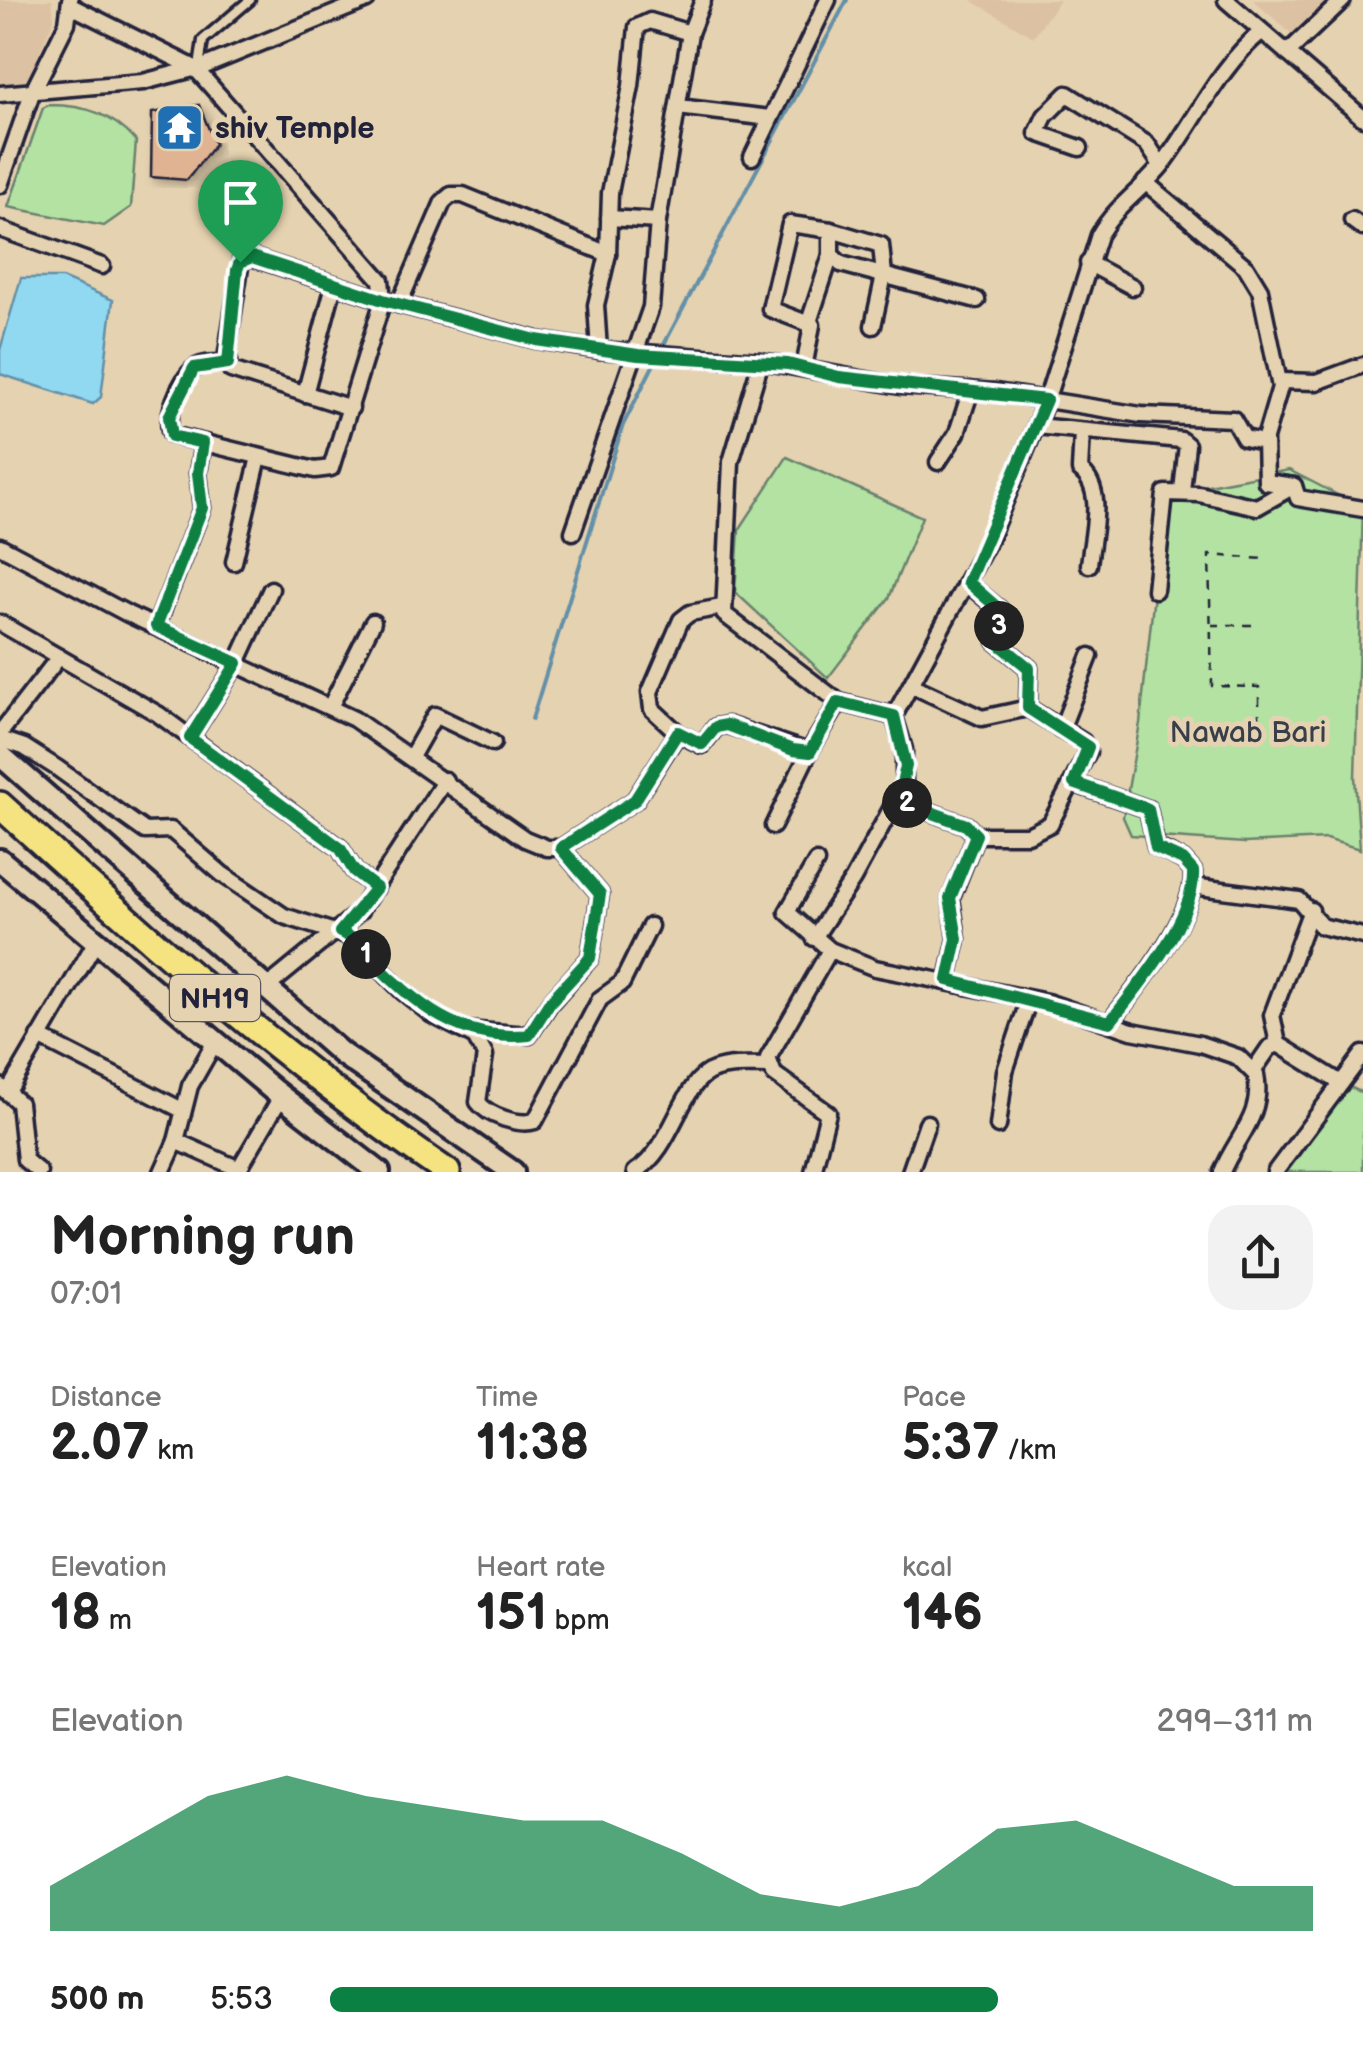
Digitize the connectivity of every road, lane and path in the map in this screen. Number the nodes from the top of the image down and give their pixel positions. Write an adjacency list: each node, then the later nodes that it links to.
1 (250, 0): 11 (lane)
2 (367, 0): 11 (street)
3 (703, 0): 9 (street)
4 (828, 0): 15 (street)
5 (1343, 0): 10 (street)
6 (1231, 2): 8 (street)
7 (70, 3): 11 (street); 12 (street)
8 (1261, 32): 10 (street); 19 (street)
9 (690, 34): 14 (street); 22 (street)
10 (1287, 52): 16 (street)
11 (197, 68): 12 (street); 33 (street)
12 (32, 93): 13 (street); 21 (street)
13 (0, 94)
14 (678, 107): 15 (street); 23 (street)
15 (770, 118): 18 (street)
16 (1363, 118)
17 (1080, 148): 19 (street)
18 (752, 157)
19 (1161, 165): 20 (street)
20 (1145, 182): 28 (street); 44 (street)
21 (0, 184)
22 (609, 218): 23 (street); 26 (street)
23 (658, 221): 39 (street)
24 (0, 230): 29 (street)
25 (831, 230): 27 (street); 30 (street); 36 (street)
26 (608, 254): 35 (street); 38 (street)
27 (831, 255): 30 (street); 36 (street)
28 (1088, 263): 32 (street); 47 (street)
29 (102, 266)
30 (884, 275): 34 (street); 37 (street)
31 (334, 285): 33 (street); 41 (street); 46 (street)
32 (1134, 286)
33 (383, 300): 35 (street); 48 (street)
34 (977, 300)
35 (399, 304): 38 (street)
36 (809, 322): 43 (street)
37 (873, 326)
38 (598, 350): 39 (street)
39 (638, 355): 40 (street); 58 (street)
40 (761, 361): 43 (street); 66 (street)
41 (228, 363): 46 (street); 52 (street)
42 (1363, 365): 44 (street)
43 (804, 368): 45 (street)
44 (1280, 382): 51 (street)
45 (971, 390): 47 (street); 54 (street)
46 (305, 394): 48 (street)
47 (1046, 400): 49 (street); 51 (street)
48 (351, 408): 53 (street)
49 (1036, 426): 50 (street); 63 (street)
50 (1082, 432): 56 (street); 62 (street)
51 (1264, 442): 55 (street)
52 (203, 443): 53 (street); 71 (street)
53 (258, 456): 61 (street)
54 (938, 462)
55 (1294, 486): 56 (street); 57 (street)
56 (1182, 492): 65 (street)
57 (1363, 510)
58 (573, 532)
59 (0, 546): 71 (street)
60 (1264, 559): 69 (path)
61 (234, 562)
62 (1089, 565)
63 (968, 582): 75 (street); 78 (street)
64 (271, 589): 74 (street)
65 (1155, 590)
66 (722, 607): 76 (street); 82 (street)
67 (373, 622): 77 (street)
68 (0, 623): 73 (street)
69 (1211, 625): 70 (path); 80 (path)
70 (1252, 625)
71 (156, 626): 74 (street)
72 (1090, 656): 81 (street)
73 (59, 657): 83 (street); 84 (street)
74 (237, 663): 77 (street); 84 (street)
75 (911, 685): 78 (street); 79 (street)
76 (838, 702): 79 (street); 86 (street)
77 (330, 707): 88 (street)
78 (1028, 708): 81 (street)
79 (894, 716): 91 (street)
80 (1259, 721)
81 (1061, 730): 90 (street)
82 (678, 732): 86 (street); 96 (street)
83 (0, 736): 103 (street)
84 (190, 738): 100 (street)
85 (492, 743): 88 (street)
86 (810, 752): 93 (street)
87 (0, 755): 109 (main road)
88 (411, 757): 89 (street)
89 (446, 780): 96 (street); 100 (street)
90 (1074, 783): 95 (street); 99 (street)
91 (898, 800): 95 (street); 105 (street)
92 (0, 804): 132 (highway, NH19)
93 (773, 826)
94 (0, 828): 131 (highway, NH19)
95 (976, 835): 108 (street)
96 (561, 848): 112 (street)
97 (0, 860): 106 (main road)
98 (816, 862): 105 (street)
99 (1192, 886): 101 (street); 111 (street)
100 (376, 888): 103 (street)
101 (1311, 910): 104 (street); 115 (street)
102 (650, 926): 112 (street)
103 (340, 932): 109 (street); 112 (street)
104 (1363, 936)
105 (814, 938): 107 (street)
106 (95, 943): 113 (street); 114 (main road)
107 (830, 950): 108 (street); 117 (street)
108 (948, 980): 110 (street)
109 (266, 988): 133 (main road)
110 (1030, 998): 111 (street); 125 (street)
111 (1110, 1022): 118 (street)
112 (461, 1030)
113 (39, 1037): 121 (street); 123 (street)
114 (215, 1042): 122 (main road); 123 (street)
115 (1278, 1044): 118 (street); 120 (street)
116 (1363, 1054): 119 (street)
117 (769, 1066): 134 (street); 135 (street)
118 (1254, 1070): 137 (street)
119 (1357, 1073): 120 (street)
120 (1340, 1083): 138 (street)
121 (4, 1088): 128 (street)
122 (282, 1097): 127 (street); 130 (main road)
123 (182, 1110): 126 (street)
124 (927, 1122): 136 (street)
125 (998, 1126)
126 (176, 1141): 127 (street); 129 (street)
127 (238, 1170)
128 (39, 1172)
129 (162, 1172)
130 (379, 1172)
131 (416, 1172)
132 (447, 1172)
133 (513, 1172)
134 (634, 1172)
135 (813, 1172)
136 (910, 1172)
137 (1222, 1172)
138 (1275, 1172)

